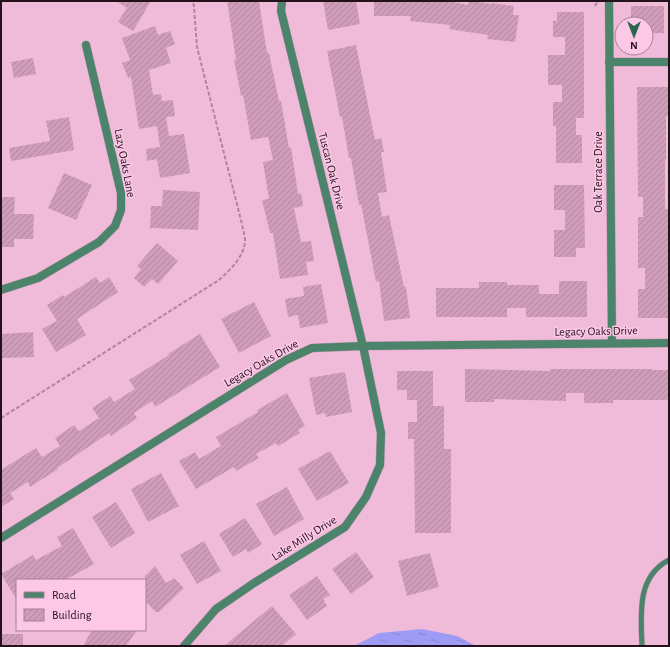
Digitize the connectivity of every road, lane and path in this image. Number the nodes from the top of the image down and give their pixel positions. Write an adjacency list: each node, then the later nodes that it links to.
1 (192, 1): 13 (path)
2 (282, 1): 12 (street, Tuscan Oak Drive)
3 (598, 1): 5 (path)
4 (609, 1): 7 (street, Oak Terrace Drive)
5 (595, 6)
6 (86, 45): 9 (street, Lazy Oaks Lane)
7 (610, 62): 8 (street); 10 (street, Oak Terrace Drive)
8 (669, 62)
9 (1, 290)
10 (612, 343): 11 (street, Legacy Oaks Drive); 12 (street, Legacy Oaks Drive)
11 (669, 343)
12 (363, 346): 14 (street, Legacy Oaks Drive); 16 (street, Lake Milly Drive)
13 (1, 418)
14 (1, 538)
15 (669, 560): 17 (lane)
16 (184, 646)
17 (642, 646)

